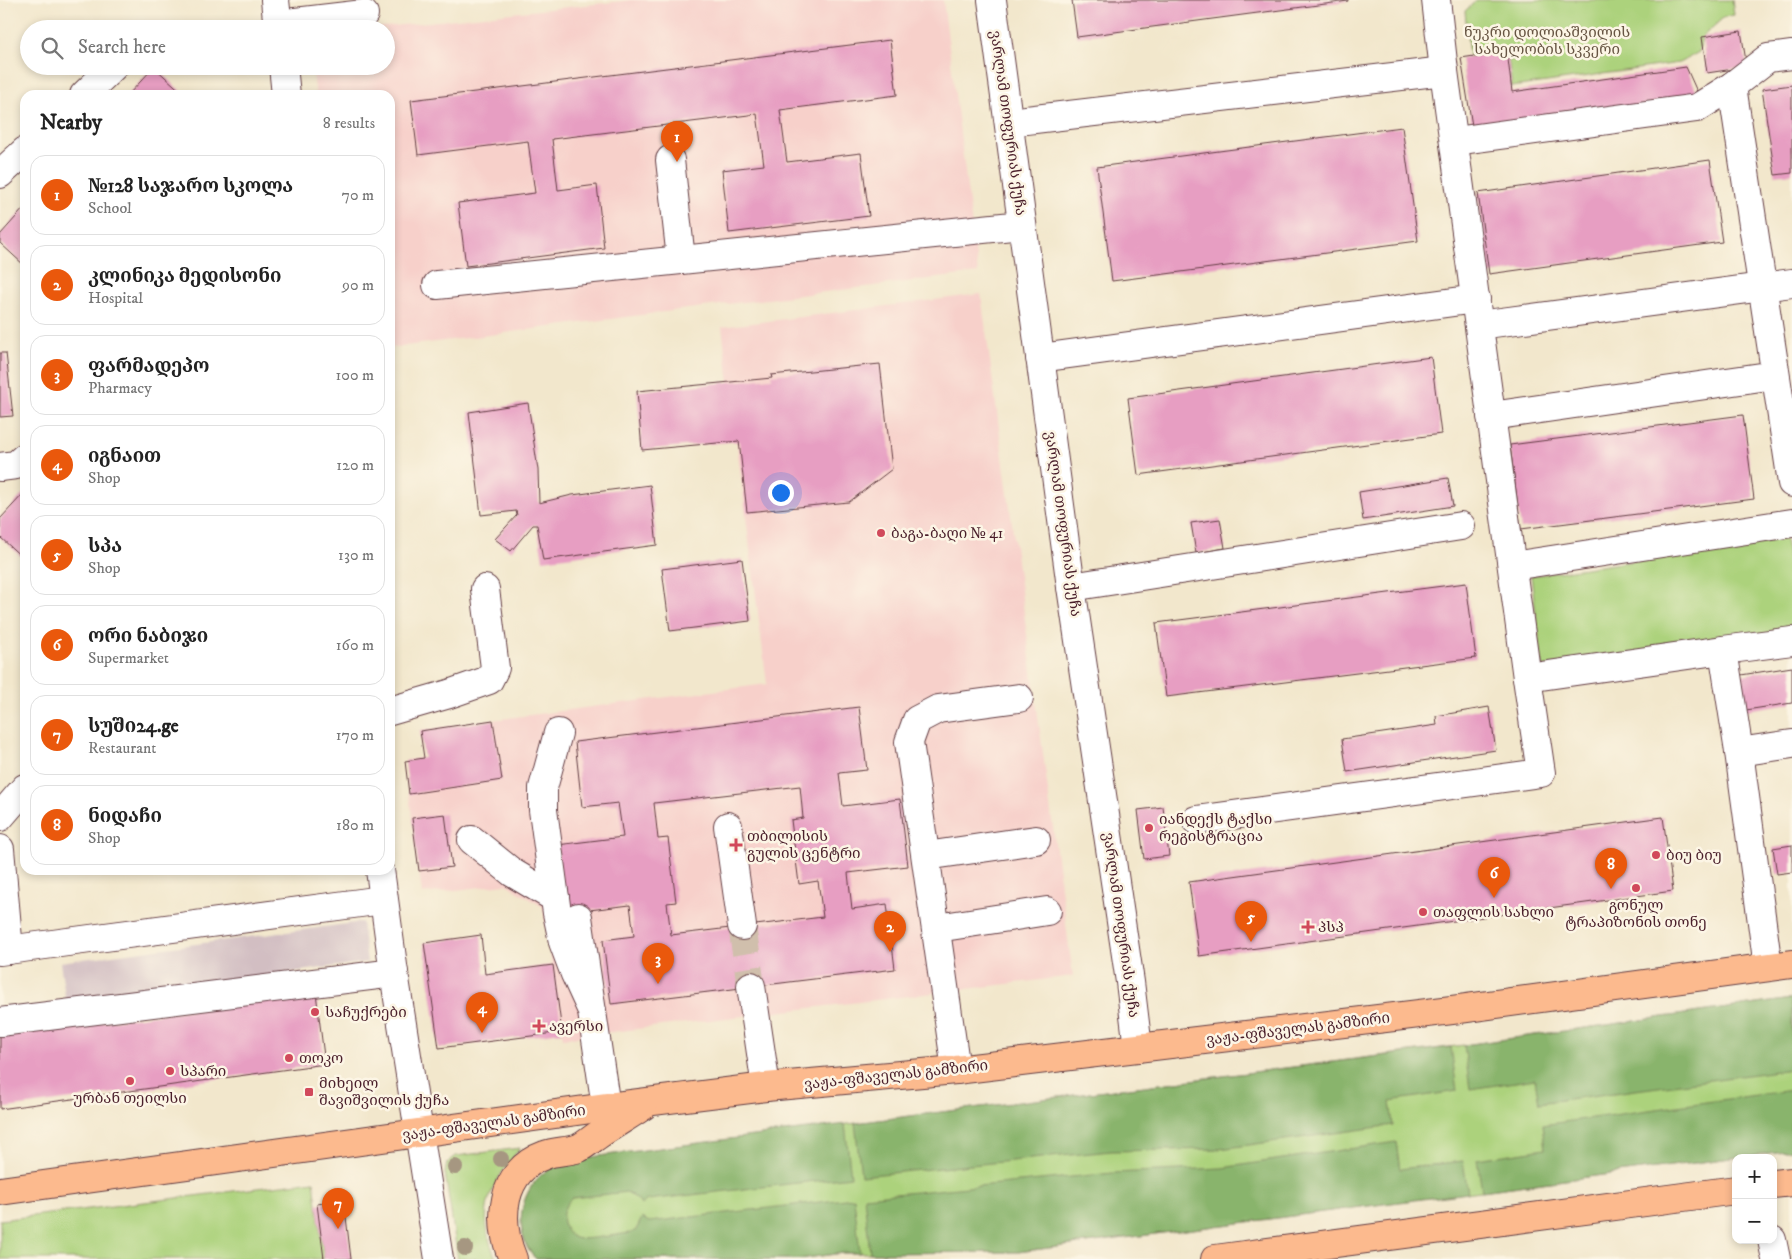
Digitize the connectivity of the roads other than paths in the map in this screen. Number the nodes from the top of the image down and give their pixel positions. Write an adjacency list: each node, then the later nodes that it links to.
1 (992, 0): 12 (street, ვარლამ თოფურიას ქუჩა)
2 (1436, 0): 6 (street)
3 (364, 14): 4 (street)
4 (277, 18)
5 (1792, 55): 9 (street)
6 (1444, 71): 12 (street); 13 (street)
7 (105, 75): 10 (street)
8 (284, 75): 11 (street)
9 (1732, 86): 13 (street); 21 (street)
10 (89, 90)
11 (285, 90)
12 (1009, 122): 17 (street, ვარლამ თოფურიას ქუჩა)
13 (1455, 141): 22 (street)
14 (20, 155): 16 (street)
15 (670, 160): 18 (street)
16 (0, 174)
17 (1022, 225): 18 (street); 24 (street, ვარლამ თოფურიას ქუჩა)
18 (681, 259): 20 (street)
19 (1792, 283): 21 (street)
20 (437, 285)
21 (1762, 288): 23 (street); 25 (street)
22 (1476, 298): 23 (street); 24 (street)
23 (1479, 325): 26 (street)
24 (1040, 358): 33 (street, ვარლამ თოფურიას ქუჩა)
25 (1775, 375): 26 (street); 29 (street)
26 (1491, 416): 32 (street)
27 (20, 462): 28 (street)
28 (0, 467)
29 (1792, 484)
30 (1792, 523): 32 (street)
31 (1461, 526): 33 (street)
32 (1512, 566): 37 (street)
33 (1071, 587): 64 (street, ვარლამ თოფურიას ქუჩა)
34 (484, 589): 39 (street)
35 (1792, 641): 36 (street)
36 (1724, 650): 37 (street); 42 (street)
37 (1527, 678): 45 (street)
38 (1018, 698): 50 (street)
39 (395, 710)
40 (558, 733): 52 (street)
41 (1792, 744): 42 (street)
42 (1740, 752): 59 (street)
43 (20, 794): 44 (street)
44 (0, 817)
45 (1196, 820)
46 (728, 826): 56 (street)
47 (472, 840): 52 (street)
48 (1036, 840): 50 (street)
49 (0, 849): 58 (street)
50 (926, 856): 57 (street)
51 (380, 875): 53 (street)
52 (555, 898): 62 (street)
53 (383, 900): 58 (street); 60 (street)
54 (1047, 911): 57 (street)
55 (578, 917): 62 (street)
56 (742, 926)
57 (937, 928): 65 (street)
58 (5, 951)
59 (1780, 966): 64 (main road, ვაჟა-ფშაველას გამზირი)
60 (394, 973): 63 (street); 69 (street)
61 (751, 986): 66 (street)
62 (592, 1011): 68 (street)
63 (0, 1022)
64 (1138, 1048): 65 (main road, ვაჟა-ფშაველას გამზირი)
65 (956, 1070): 66 (main road, ვაჟა-ფშაველას გამზირი)
66 (766, 1087): 67 (main road, ვაჟა-ფშაველას გამზირი)
67 (648, 1102): 68 (main road, ვაჟა-ფშაველას გამზირი); 76 (main road)
68 (606, 1107): 69 (main road, ვაჟა-ფშაველას გამზირი)
69 (420, 1133): 72 (main road, ვაჟა-ფშაველას გამზირი); 75 (street)
70 (1792, 1182): 71 (main road)
71 (1777, 1184)
72 (0, 1191)
73 (1732, 1191): 77 (main road)
74 (1773, 1244): 78 (street)
75 (438, 1259)
76 (514, 1259)
77 (1215, 1259)
78 (1776, 1259)

